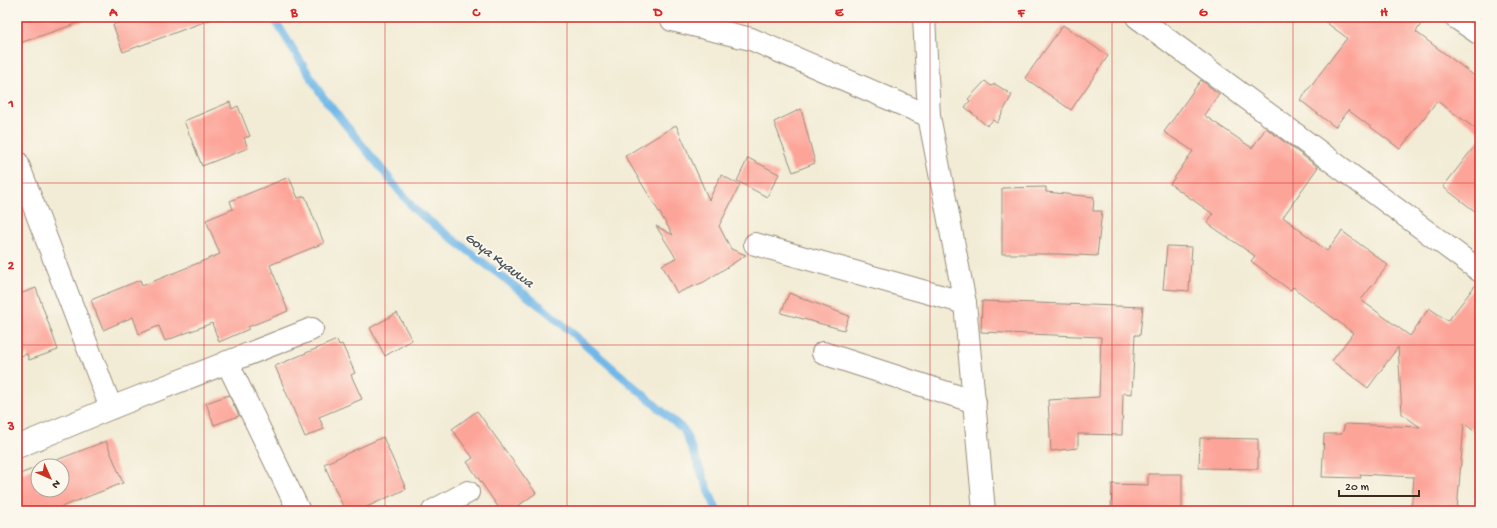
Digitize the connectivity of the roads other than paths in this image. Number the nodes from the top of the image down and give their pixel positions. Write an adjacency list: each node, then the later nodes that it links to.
1 (924, 17): 6 (street)
2 (1137, 17): 9 (street)
3 (1455, 17): 5 (street)
4 (672, 20): 6 (street)
5 (1480, 34)
6 (929, 116): 10 (street)
7 (17, 162): 15 (street)
8 (755, 244): 10 (street)
9 (1480, 271)
10 (965, 303): 14 (street)
11 (312, 329): 13 (street)
12 (823, 353): 14 (street)
13 (227, 362): 15 (street); 18 (street)
14 (975, 402): 20 (street)
15 (111, 408): 16 (street)
16 (17, 447)
17 (468, 492): 19 (street)
18 (298, 511)
19 (433, 511)
20 (984, 511)

